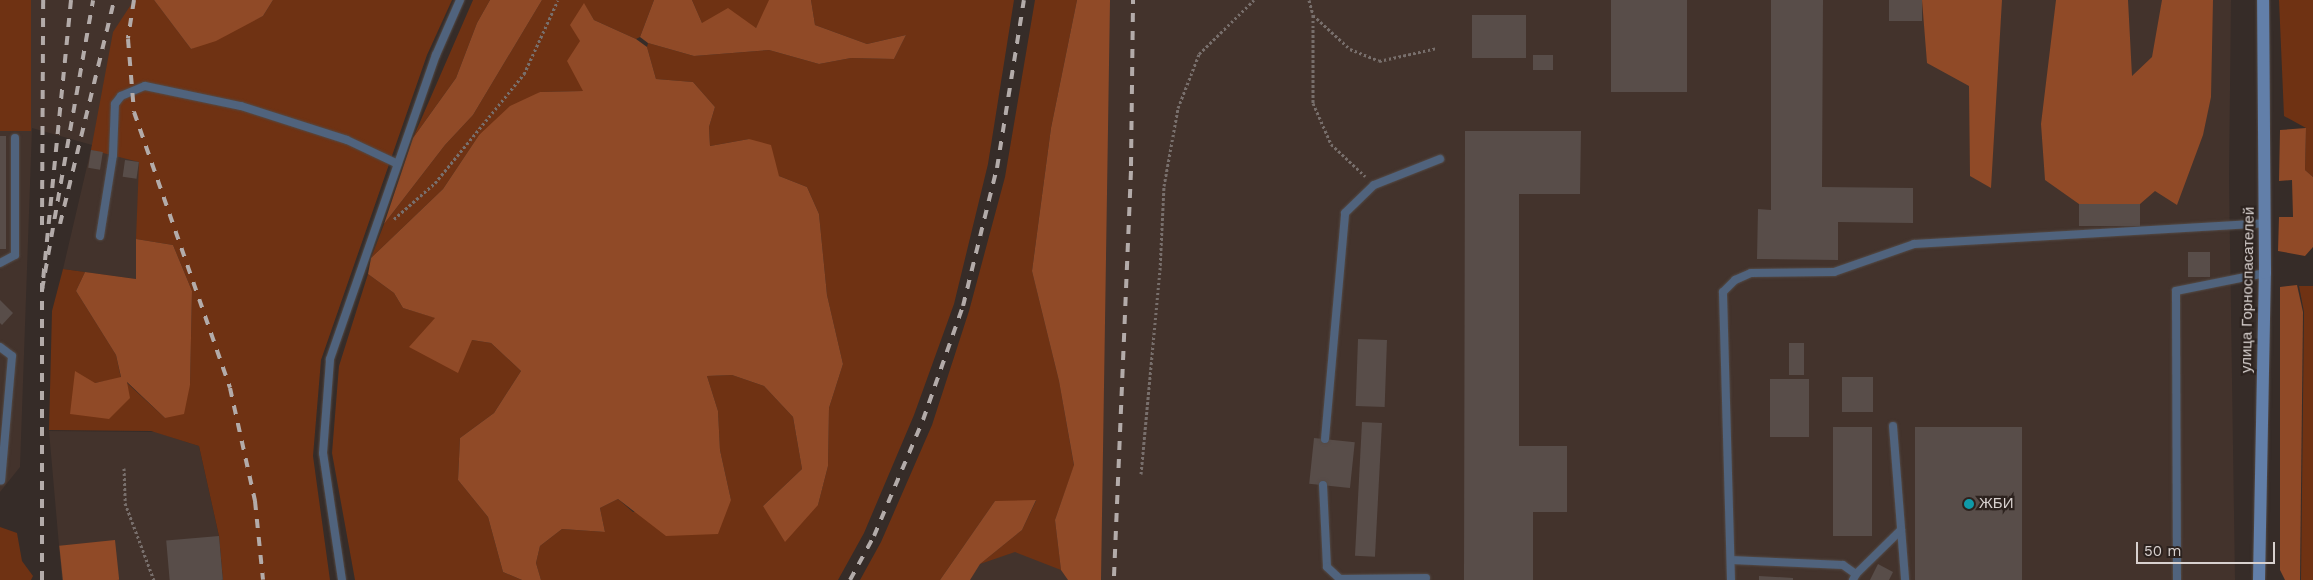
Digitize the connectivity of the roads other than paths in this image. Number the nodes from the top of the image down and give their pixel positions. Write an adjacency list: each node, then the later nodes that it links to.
1 (460, 0): 5 (lane)
2 (2263, 0): 6 (street, улица Горноспасателей)
3 (15, 138): 8 (lane)
4 (1440, 160): 12 (lane)
5 (398, 164): 7 (lane); 19 (lane)
6 (2265, 223): 9 (street, улица Горноспасателей); 16 (lane)
7 (100, 236)
8 (0, 263)
9 (2265, 273): 22 (lane); 23 (street, улица Горноспасателей)
10 (0, 347): 13 (lane)
11 (1893, 426): 15 (lane)
12 (1326, 439)
13 (1, 481)
14 (1323, 485): 18 (lane)
15 (1901, 530): 17 (lane); 21 (lane)
16 (1731, 560): 17 (lane); 20 (lane)
17 (1855, 577)
18 (1426, 578)
19 (342, 580)
20 (1731, 580)
21 (1905, 580)
22 (2176, 580)
23 (2259, 580)

